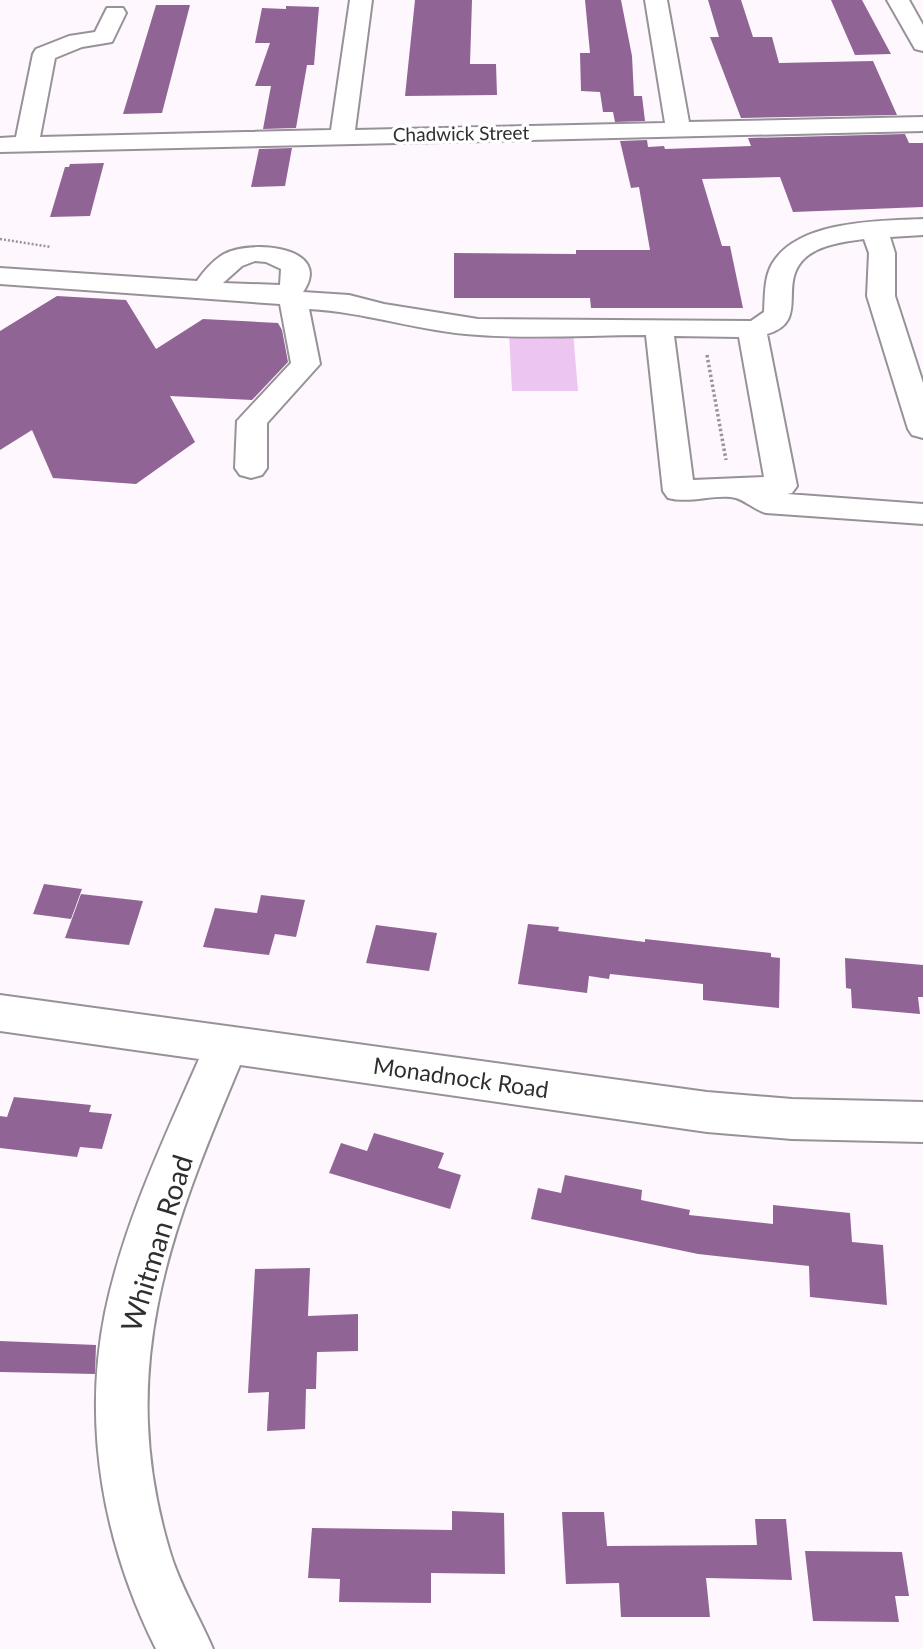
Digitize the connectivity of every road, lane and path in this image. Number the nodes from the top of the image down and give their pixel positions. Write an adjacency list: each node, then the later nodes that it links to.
1 (360, 0): 8 (street)
2 (656, 0): 7 (street)
3 (898, 0): 5 (street)
4 (115, 12): 9 (street)
5 (923, 44)
6 (923, 124): 7 (street, Chadwick Street)
7 (678, 129): 8 (street, Chadwick Street)
8 (342, 136): 9 (street, Chadwick Street)
9 (27, 144): 10 (street, Chadwick Street)
10 (0, 145)
11 (923, 228): 12 (street)
12 (874, 229): 18 (street); 19 (street)
13 (0, 276): 14 (street)
14 (204, 290): 15 (street); 15 (street)
15 (289, 298): 16 (street); 20 (street)
16 (659, 327): 17 (street); 21 (street)
17 (703, 328): 18 (street); 21 (path)
18 (752, 329): 21 (street)
19 (923, 429)
20 (251, 468)
21 (734, 478): 22 (street)
22 (923, 514)
23 (0, 1013): 24 (street, Monadnock Road)
24 (227, 1045): 25 (street, Monadnock Road); 26 (street, Whitman Road)
25 (923, 1122)
26 (185, 1649)

